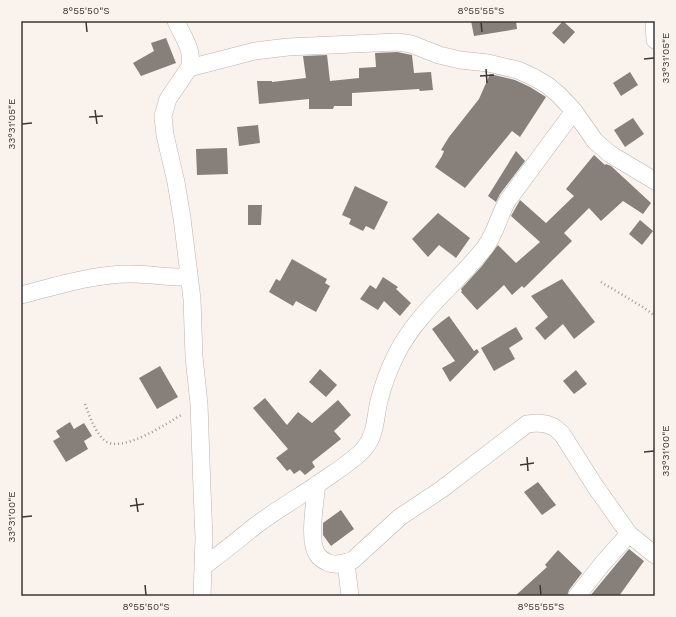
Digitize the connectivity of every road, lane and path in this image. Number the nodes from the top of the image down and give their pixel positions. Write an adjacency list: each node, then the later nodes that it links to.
1 (176, 21): 4 (street)
2 (654, 21): 3 (street)
3 (655, 40)
4 (189, 68): 5 (street); 7 (street)
5 (574, 111): 6 (street); 13 (street)
6 (655, 181)
7 (189, 278): 9 (street); 12 (street)
8 (602, 282): 10 (path)
9 (21, 295)
10 (655, 316)
11 (85, 404): 12 (path)
12 (199, 404): 17 (street)
13 (317, 484): 16 (street); 17 (street)
14 (629, 534): 15 (street); 16 (street); 20 (street)
15 (655, 555)
16 (346, 563): 19 (street)
17 (203, 568): 18 (street)
18 (202, 596)
19 (350, 596)
20 (577, 596)

